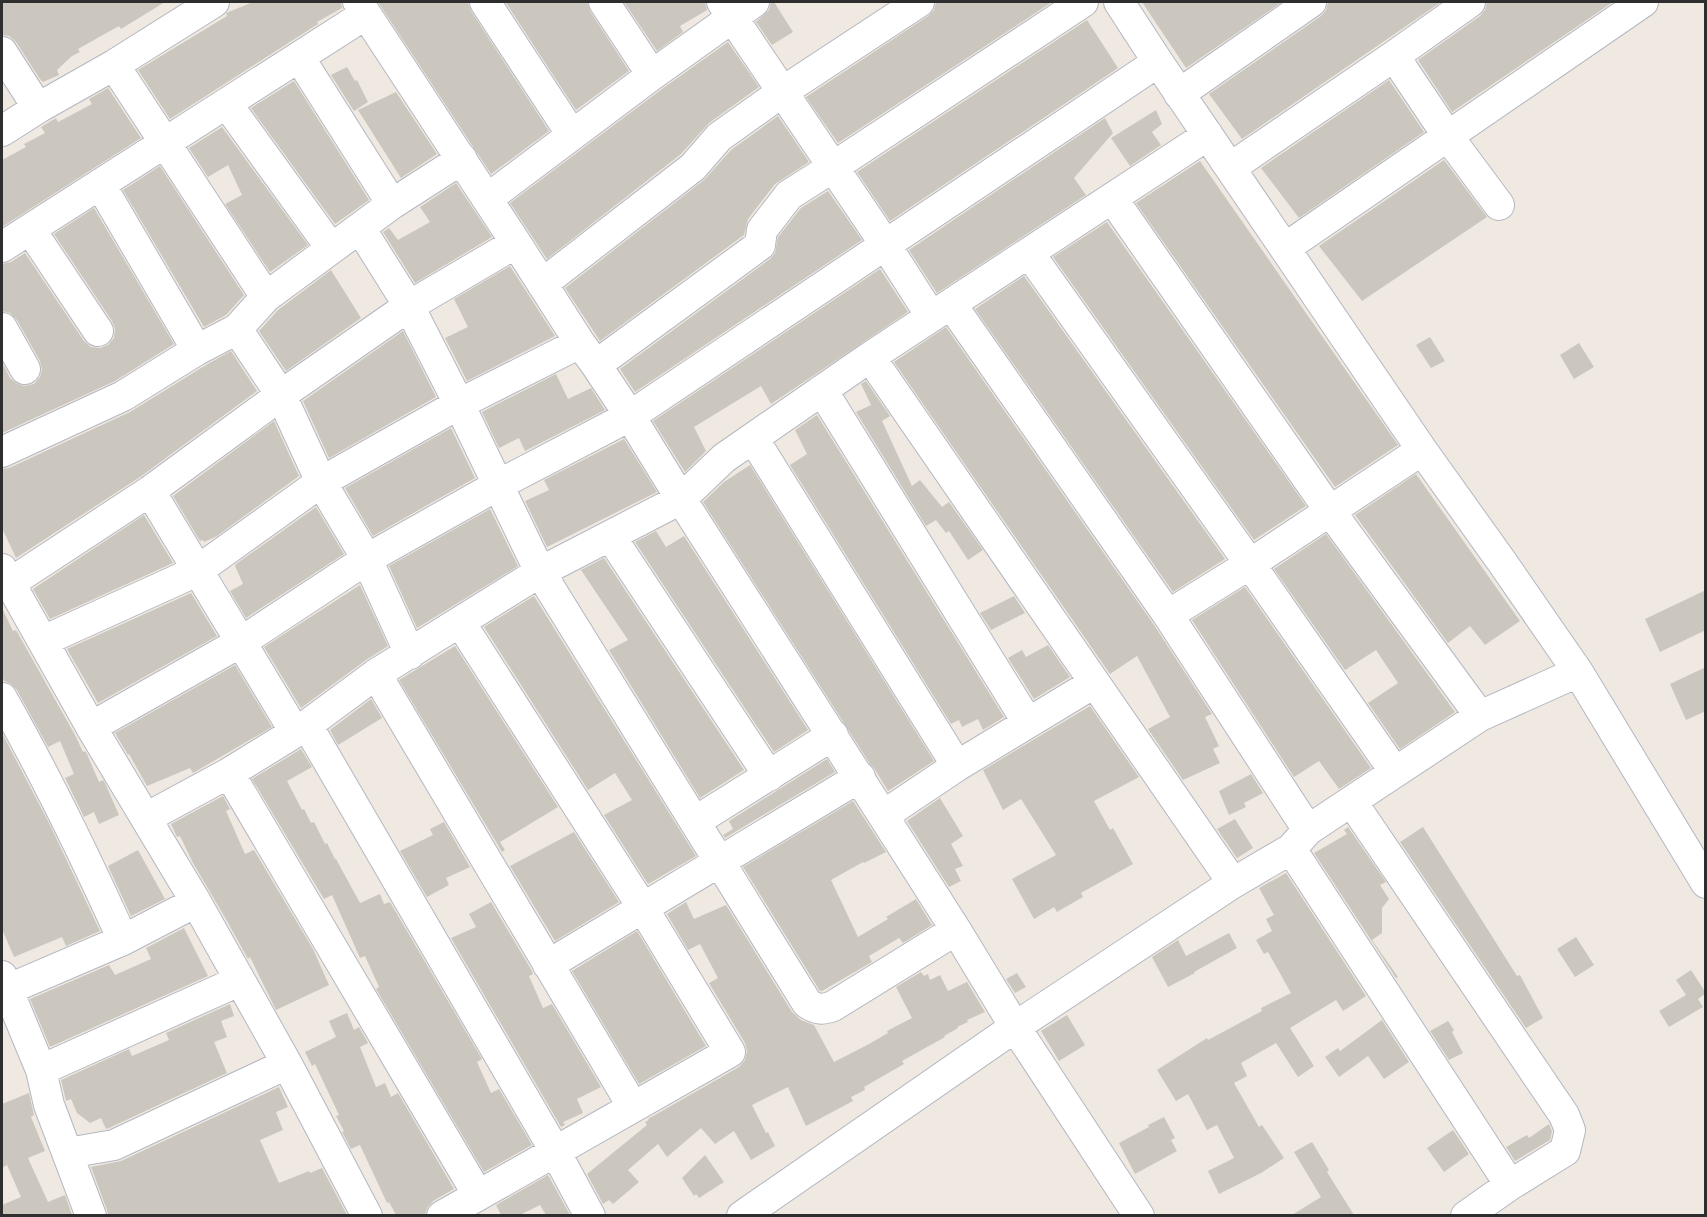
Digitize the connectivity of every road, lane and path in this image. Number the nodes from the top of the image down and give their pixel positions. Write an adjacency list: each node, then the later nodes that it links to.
1 (214, 2): 16 (street)
2 (485, 2): 23 (street)
3 (604, 2): 17 (street)
4 (919, 2): 18 (street)
5 (1083, 2): 28 (street)
6 (1311, 2): 19 (street)
7 (1470, 2): 13 (street)
8 (1127, 4): 15 (street)
9 (1634, 4): 25 (street)
10 (736, 6): 17 (street); 18 (street)
11 (362, 8): 14 (street); 27 (street)
12 (2, 52): 21 (street)
13 (1394, 56): 25 (street); 29 (street)
14 (299, 57): 20 (street); 33 (street)
15 (1158, 62): 19 (street); 38 (street)
16 (114, 65): 21 (street); 26 (street)
17 (652, 75): 23 (street)
18 (782, 92): 28 (street); 43 (street)
19 (1179, 94): 24 (street)
20 (227, 104): 26 (street); 40 (street)
21 (38, 108): 22 (street)
22 (2, 131)
23 (572, 135): 32 (street)
24 (1208, 135): 29 (street); 31 (street)
25 (1447, 135): 34 (street); 41 (street)
26 (166, 142): 30 (street); 44 (street)
27 (462, 159): 32 (street); 33 (street)
28 (833, 167): 38 (street); 51 (street)
29 (1230, 168): 41 (street)
30 (100, 184): 36 (street); 50 (street)
31 (1112, 198): 42 (street); 65 (street)
32 (487, 199): 37 (street)
33 (392, 204): 35 (street)
34 (1499, 205)
35 (360, 228): 40 (street); 45 (street)
36 (30, 229): 39 (street); 49 (street)
37 (516, 243): 43 (street); 45 (street)
38 (885, 244): 46 (street); 57 (street)
39 (2, 247)
40 (331, 248): 44 (street)
41 (1285, 248): 59 (street)
42 (1029, 253): 46 (street); 68 (street)
43 (542, 284): 51 (street)
44 (266, 297): 48 (street)
45 (410, 306): 55 (street); 56 (street)
46 (941, 310): 52 (street); 72 (street)
47 (2, 328): 53 (street)
48 (237, 329): 50 (street); 55 (street)
49 (98, 331)
50 (197, 350): 60 (street)
51 (588, 354): 56 (street); 57 (street)
52 (870, 357): 54 (street); 79 (street)
53 (25, 369)
54 (822, 390): 58 (street); 82 (street)
55 (281, 395): 61 (street); 63 (street)
56 (459, 404): 61 (street); 62 (street)
57 (630, 416): 62 (street); 64 (street)
58 (753, 438): 64 (street); 86 (street)
59 (1422, 450): 65 (street); 77 (street)
60 (2, 452)
61 (321, 482): 67 (street); 69 (street)
62 (498, 485): 67 (street); 70 (street)
63 (150, 490): 69 (street); 71 (street)
64 (681, 499): 66 (street); 85 (street)
65 (1330, 511): 68 (street); 81 (street)
66 (610, 537): 70 (street); 89 (street)
67 (367, 559): 75 (street); 76 (street)
68 (1250, 564): 72 (street); 87 (street)
69 (197, 571): 74 (street); 75 (street)
70 (540, 572): 73 (street); 94 (street)
71 (6, 576): 74 (street)
72 (1167, 615): 95 (street)
73 (460, 622): 76 (street); 100 (street)
74 (43, 640): 83 (street)
75 (241, 642): 83 (street); 84 (street)
76 (410, 654): 78 (street)
77 (1578, 672): 81 (street); 98 (street)
78 (376, 674): 84 (street); 103 (street)
79 (1094, 683): 82 (street); 97 (street)
80 (2, 698): 102 (street)
81 (1479, 716): 87 (street)
82 (1028, 723): 86 (street)
83 (91, 727): 93 (street)
84 (301, 729): 88 (street); 110 (street)
85 (833, 735): 89 (street); 90 (street)
86 (957, 766): 92 (street)
87 (1395, 772): 91 (street)
88 (229, 773): 93 (street); 113 (street)
89 (769, 776): 94 (street)
90 (860, 777): 92 (street); 96 (street)
91 (1352, 802): 95 (street); 112 (street)
92 (884, 815): 101 (street)
93 (146, 818): 99 (street)
94 (696, 821): 96 (street)
95 (1300, 839): 97 (street); 112 (street)
96 (721, 861): 100 (street); 101 (street)
97 (1233, 883): 106 (street)
98 (1706, 883)
99 (196, 902): 102 (street); 104 (street)
100 (643, 908): 103 (street); 109 (street)
101 (956, 930): 106 (street)
102 (123, 940): 105 (street)
103 (548, 965): 109 (street)
104 (239, 981): 107 (street); 108 (street)
105 (3, 986): 108 (street)
106 (1015, 1027): 118 (street); 119 (street)
107 (287, 1064): 111 (street); 115 (street)
108 (40, 1070): 111 (street)
109 (633, 1107): 110 (street)
110 (555, 1151): 113 (street); 117 (street)
111 (68, 1152): 114 (street)
112 (1510, 1185): 120 (street)
113 (478, 1195): 116 (street)
114 (91, 1215)
115 (367, 1215)
116 (442, 1215)
117 (590, 1215)
118 (742, 1215)
119 (1139, 1215)
120 (1466, 1215)

